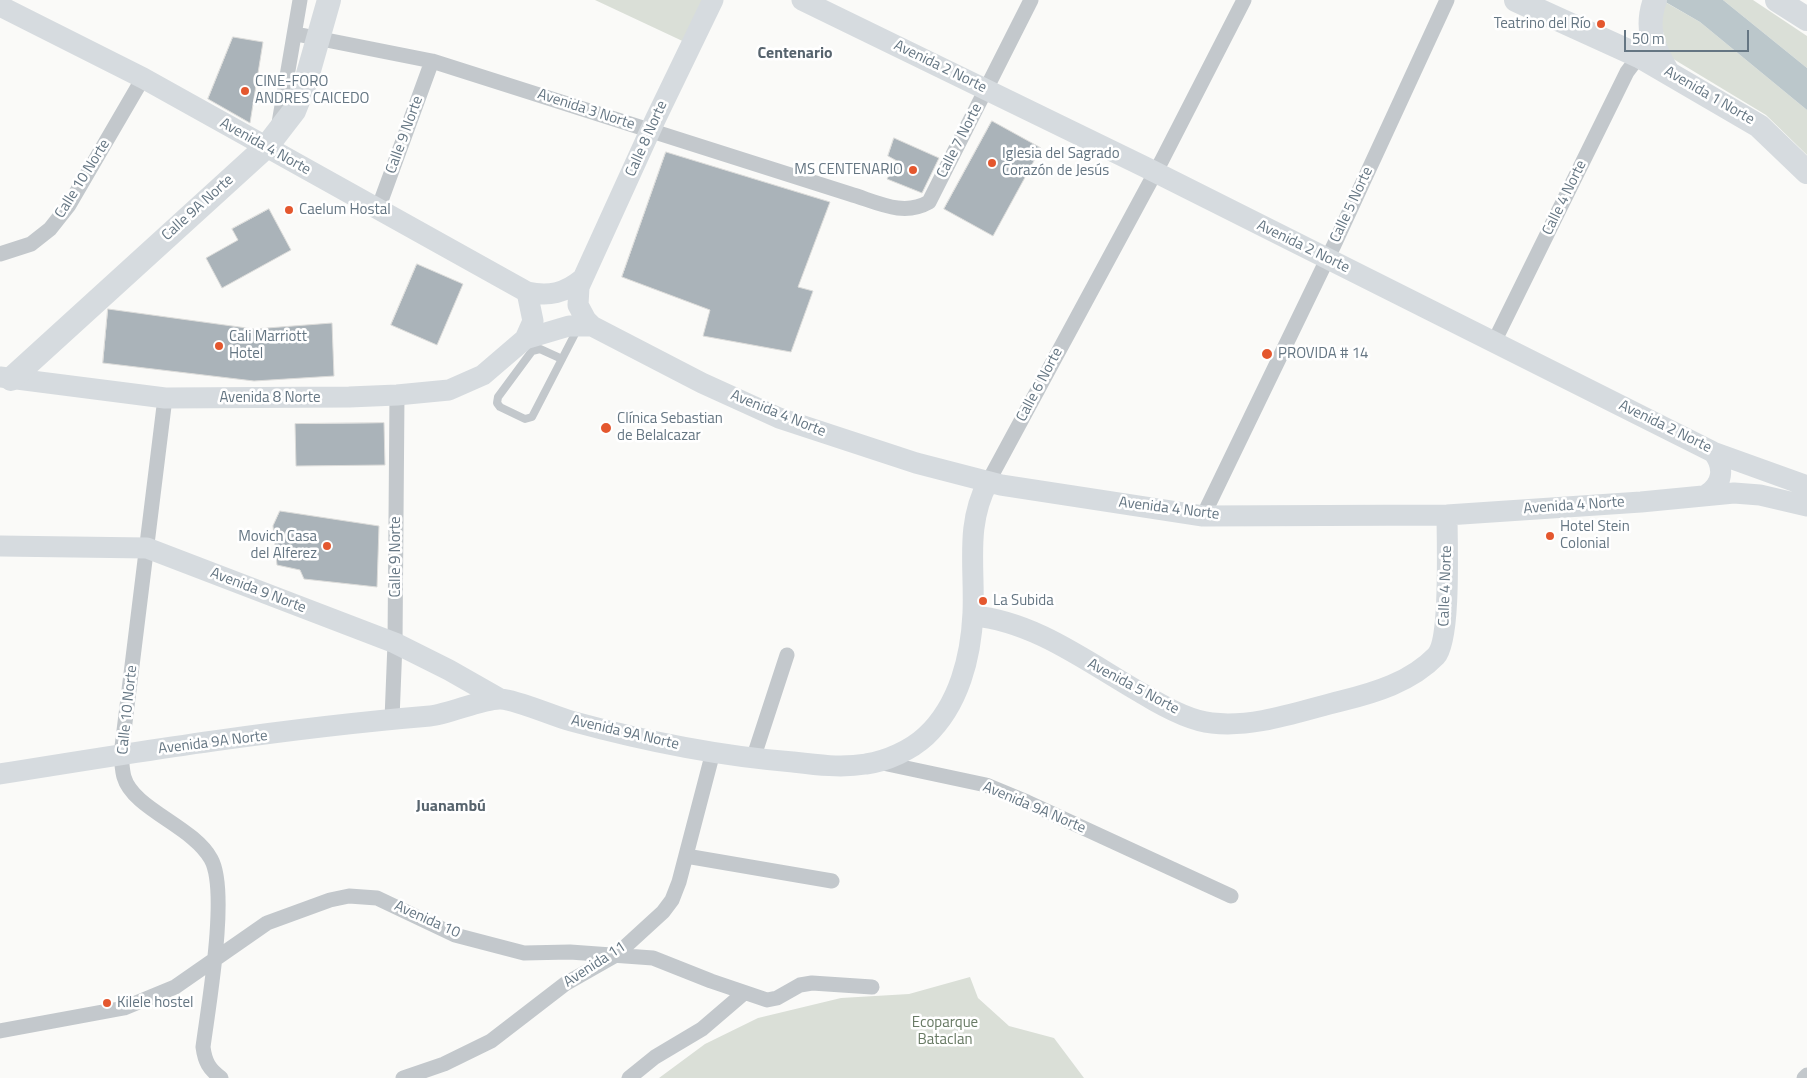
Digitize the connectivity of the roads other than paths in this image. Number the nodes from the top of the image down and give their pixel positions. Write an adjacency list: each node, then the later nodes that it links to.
1 (300, 0): 15 (street)
2 (328, 0): 37 (main road, Calle 9A Norte)
3 (713, 0): 21 (main road, Calle 8 Norte)
4 (802, 0): 19 (main road, Avenida 2 Norte)
5 (1031, 0): 19 (street, Calle 7 Norte)
6 (1244, 0): 24 (street, Calle 6 Norte)
7 (1447, 0): 29 (street, Calle 5 Norte)
8 (1516, 0): 17 (main road, Avenida 1 Norte)
9 (1655, 0): 17 (main road)
10 (1777, 0): 14 (main road)
11 (1789, 0): 14 (main road)
12 (1793, 0): 14 (main road)
13 (0, 6): 18 (main road, Avenida 4 Norte)
14 (1807, 16)
15 (296, 34): 16 (street, Avenida 3 Norte); 20 (street)
16 (432, 61): 21 (street, Avenida 3 Norte); 27 (street, Calle 9 Norte)
17 (1655, 61): 25 (main road, Avenida 1 Norte); 34 (street, Calle 4 Norte)
18 (143, 78): 22 (main road, Avenida 4 Norte); 28 (street, Calle 10 Norte)
19 (986, 90): 24 (main road, Avenida 2 Norte); 26 (street, Calle 7 Norte)
20 (277, 125): 22 (street); 23 (street)
21 (651, 131): 26 (street, Avenida 3 Norte); 30 (main road, Calle 8 Norte)
22 (255, 142): 23 (main road, Avenida 4 Norte)
23 (282, 156): 27 (main road, Avenida 4 Norte)
24 (1155, 172): 29 (main road, Avenida 2 Norte); 41 (street, Calle 6 Norte)
25 (1807, 172)
26 (929, 202)
27 (378, 209): 31 (main road, Avenida 4 Norte)
28 (0, 254)
29 (1327, 259): 34 (main road, Avenida 2 Norte); 46 (street, Calle 5 Norte)
30 (582, 279): 31 (main road); 32 (main road, Calle 8 Norte)
31 (527, 292): 33 (main road)
32 (586, 326): 33 (main road, Avenida 8 Norte); 35 (lane); 41 (main road, Avenida 4 Norte)
33 (525, 339): 36 (main road, Avenida 8 Norte)
34 (1494, 342): 40 (main road, Avenida 2 Norte)
35 (562, 359): 36 (lane); 36 (lane)
36 (508, 366): 38 (main road, Avenida 8 Norte)
37 (5, 378): 39 (main road, Avenida 8 Norte)
38 (396, 395): 39 (main road, Avenida 8 Norte); 50 (street, Calle 9 Norte)
39 (165, 398): 48 (street, Calle 10 Norte)
40 (1713, 452): 42 (main road, Avenida 2 Norte); 43 (main road)
41 (988, 482): 46 (main road, Avenida 4 Norte); 49 (main road, Calle 6 Norte)
42 (1807, 486)
43 (1706, 495): 44 (main road, Avenida 4 Norte); 45 (main road, Avenida 4 Norte)
44 (1807, 506)
45 (1448, 515): 46 (main road, Avenida 4 Norte); 52 (main road, Calle 4 Norte)
46 (1203, 516)
47 (0, 546): 48 (main road, Avenida 9 Norte)
48 (147, 548): 50 (main road, Avenida 9 Norte); 56 (street, Calle 10 Norte)
49 (973, 616): 52 (main road, Avenida 5 Norte); 58 (main road, Calle 6 Norte)
50 (395, 643): 53 (main road, Avenida 9 Norte); 54 (street, Calle 9 Norte)
51 (786, 655): 57 (street)
52 (1437, 655)
53 (500, 699): 54 (main road, Avenida 9A Norte); 55 (main road, Avenida 9A Norte)
54 (392, 719): 56 (main road, Avenida 9A Norte)
55 (714, 752): 57 (main road, Avenida 9A Norte); 60 (street, Avenida 11)
56 (121, 755): 59 (main road, Avenida 9A Norte); 64 (street, Calle 10 Norte)
57 (752, 759): 58 (main road, Avenida 9A Norte)
58 (877, 762): 62 (street, Avenida 9A Norte)
59 (0, 774)
60 (686, 856): 61 (street); 63 (street, Avenida 11)
61 (832, 881)
62 (1231, 896)
63 (616, 955): 64 (street, Avenida 10); 66 (street, Avenida 10); 70 (street, Avenida 11)
64 (214, 958): 67 (street, Avenida 10); 68 (street, Calle 10 Norte)
65 (872, 987): 66 (street, Avenida 10)
66 (744, 993): 71 (street)
67 (0, 1031)
68 (215, 1074)
69 (1807, 1075): 72 (street)
70 (403, 1078)
71 (629, 1078)
72 (1804, 1078)

